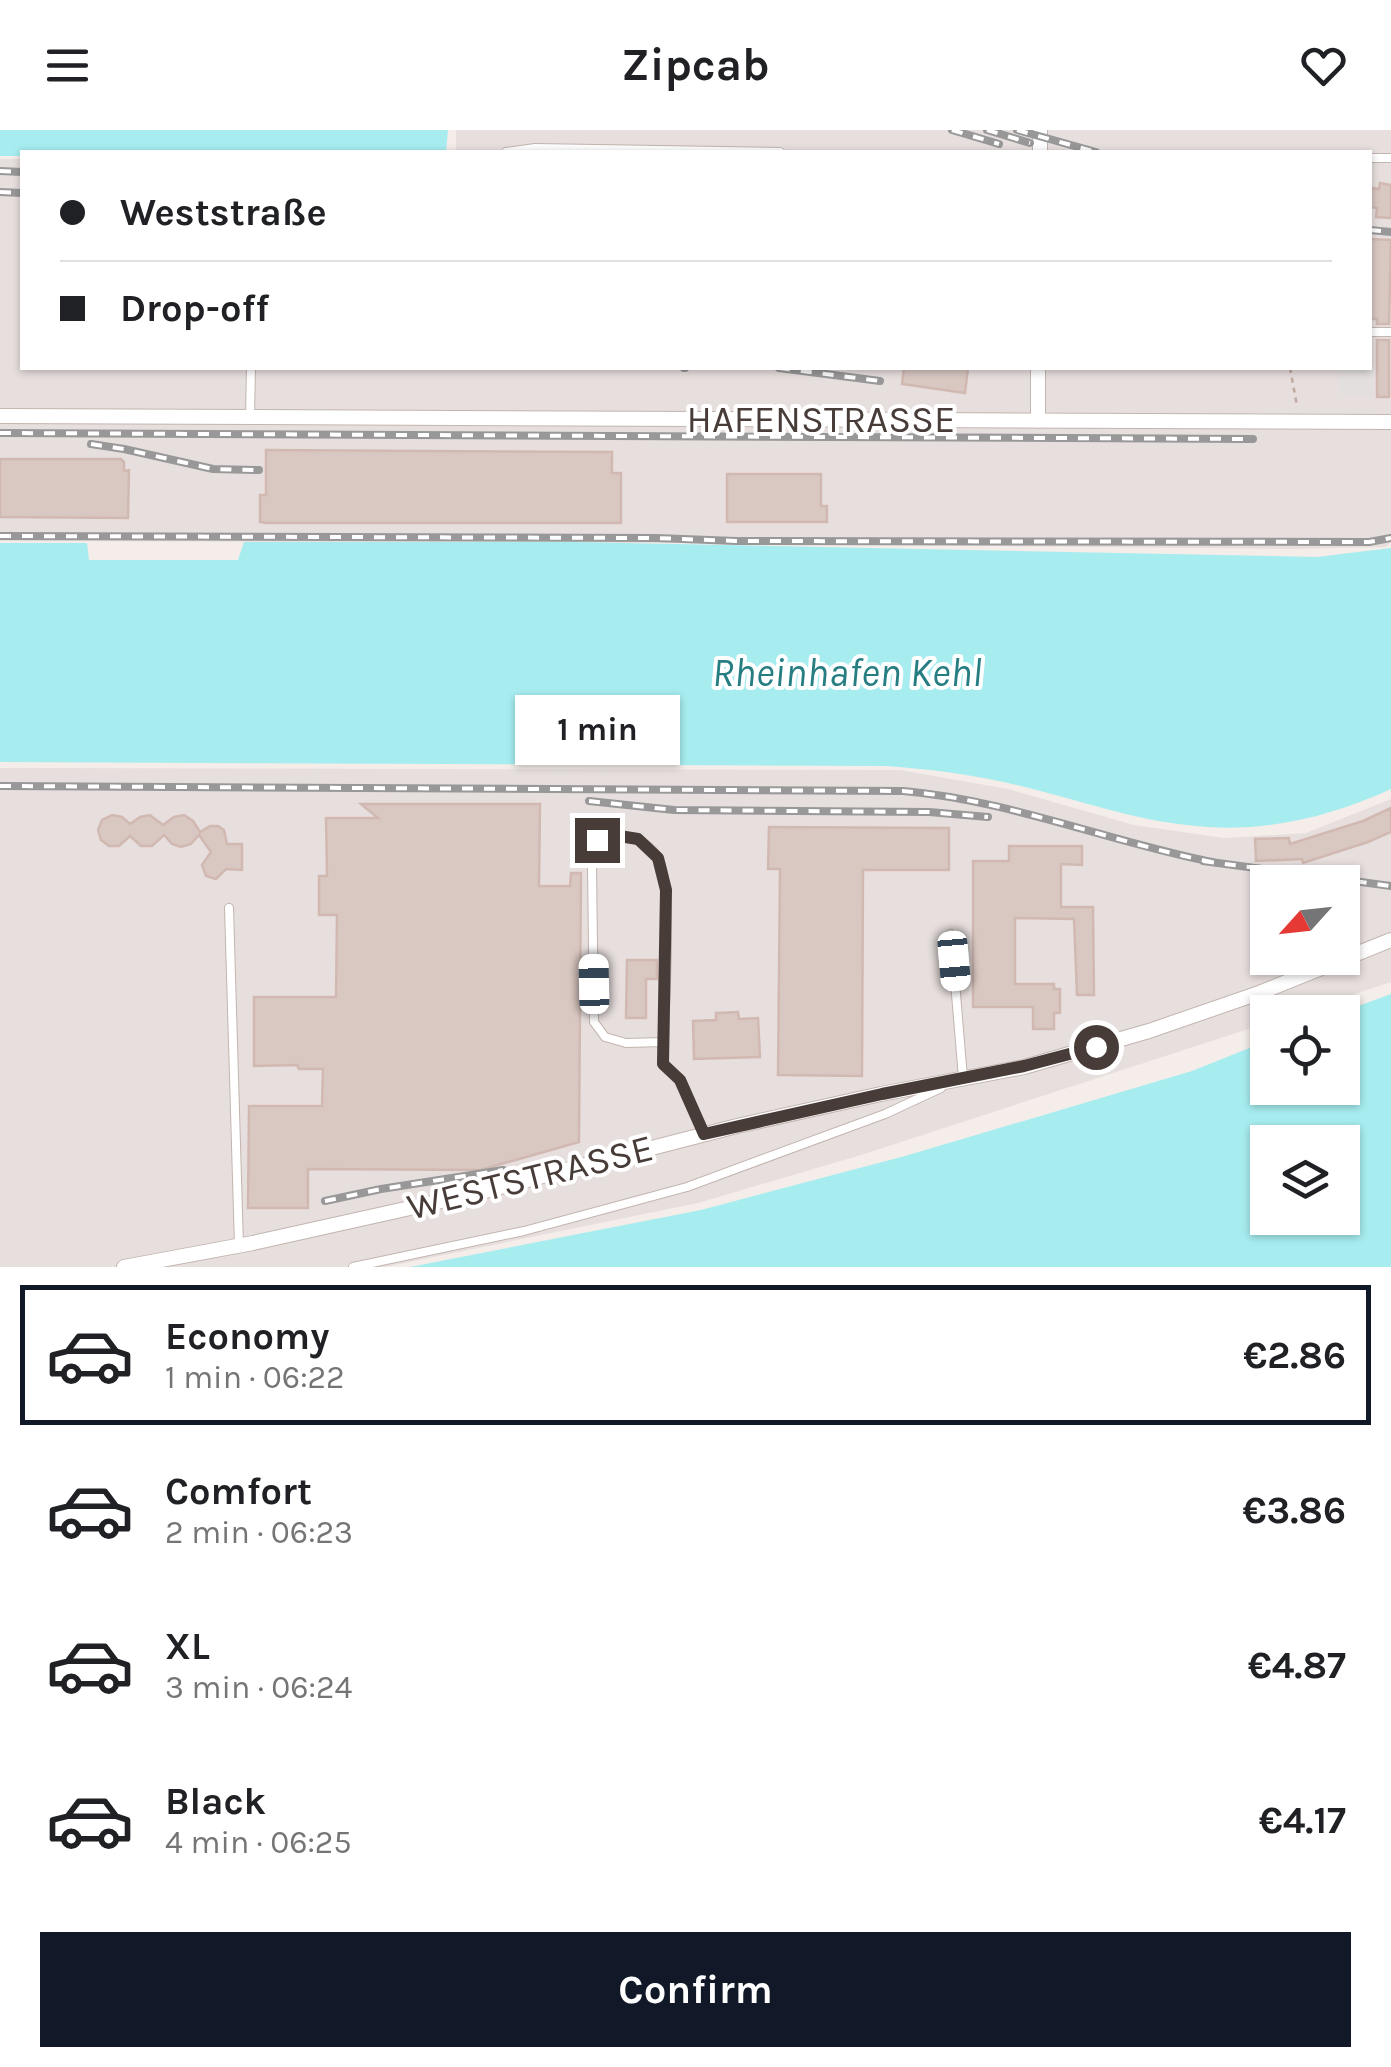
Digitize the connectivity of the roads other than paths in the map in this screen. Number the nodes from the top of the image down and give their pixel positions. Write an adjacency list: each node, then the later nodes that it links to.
1 (520, 150): 2 (lane)
2 (658, 150)
3 (251, 370): 6 (lane)
4 (1038, 370): 7 (street)
5 (0, 416): 6 (street, HAFENSTRASSE)
6 (250, 416): 7 (street, HAFENSTRASSE)
7 (1038, 421): 8 (street, HAFENSTRASSE)
8 (1391, 422)
9 (229, 908): 15 (lane)
10 (951, 934): 13 (lane)
11 (1391, 940): 13 (street, WESTSTRASSE)
12 (664, 1042): 12 (lane); 14 (lane)
13 (963, 1078): 14 (street, WESTSTRASSE); 17 (lane)
14 (704, 1134): 15 (street, WESTSTRASSE)
15 (239, 1246): 16 (street, WESTSTRASSE)
16 (124, 1267)
17 (352, 1267)

